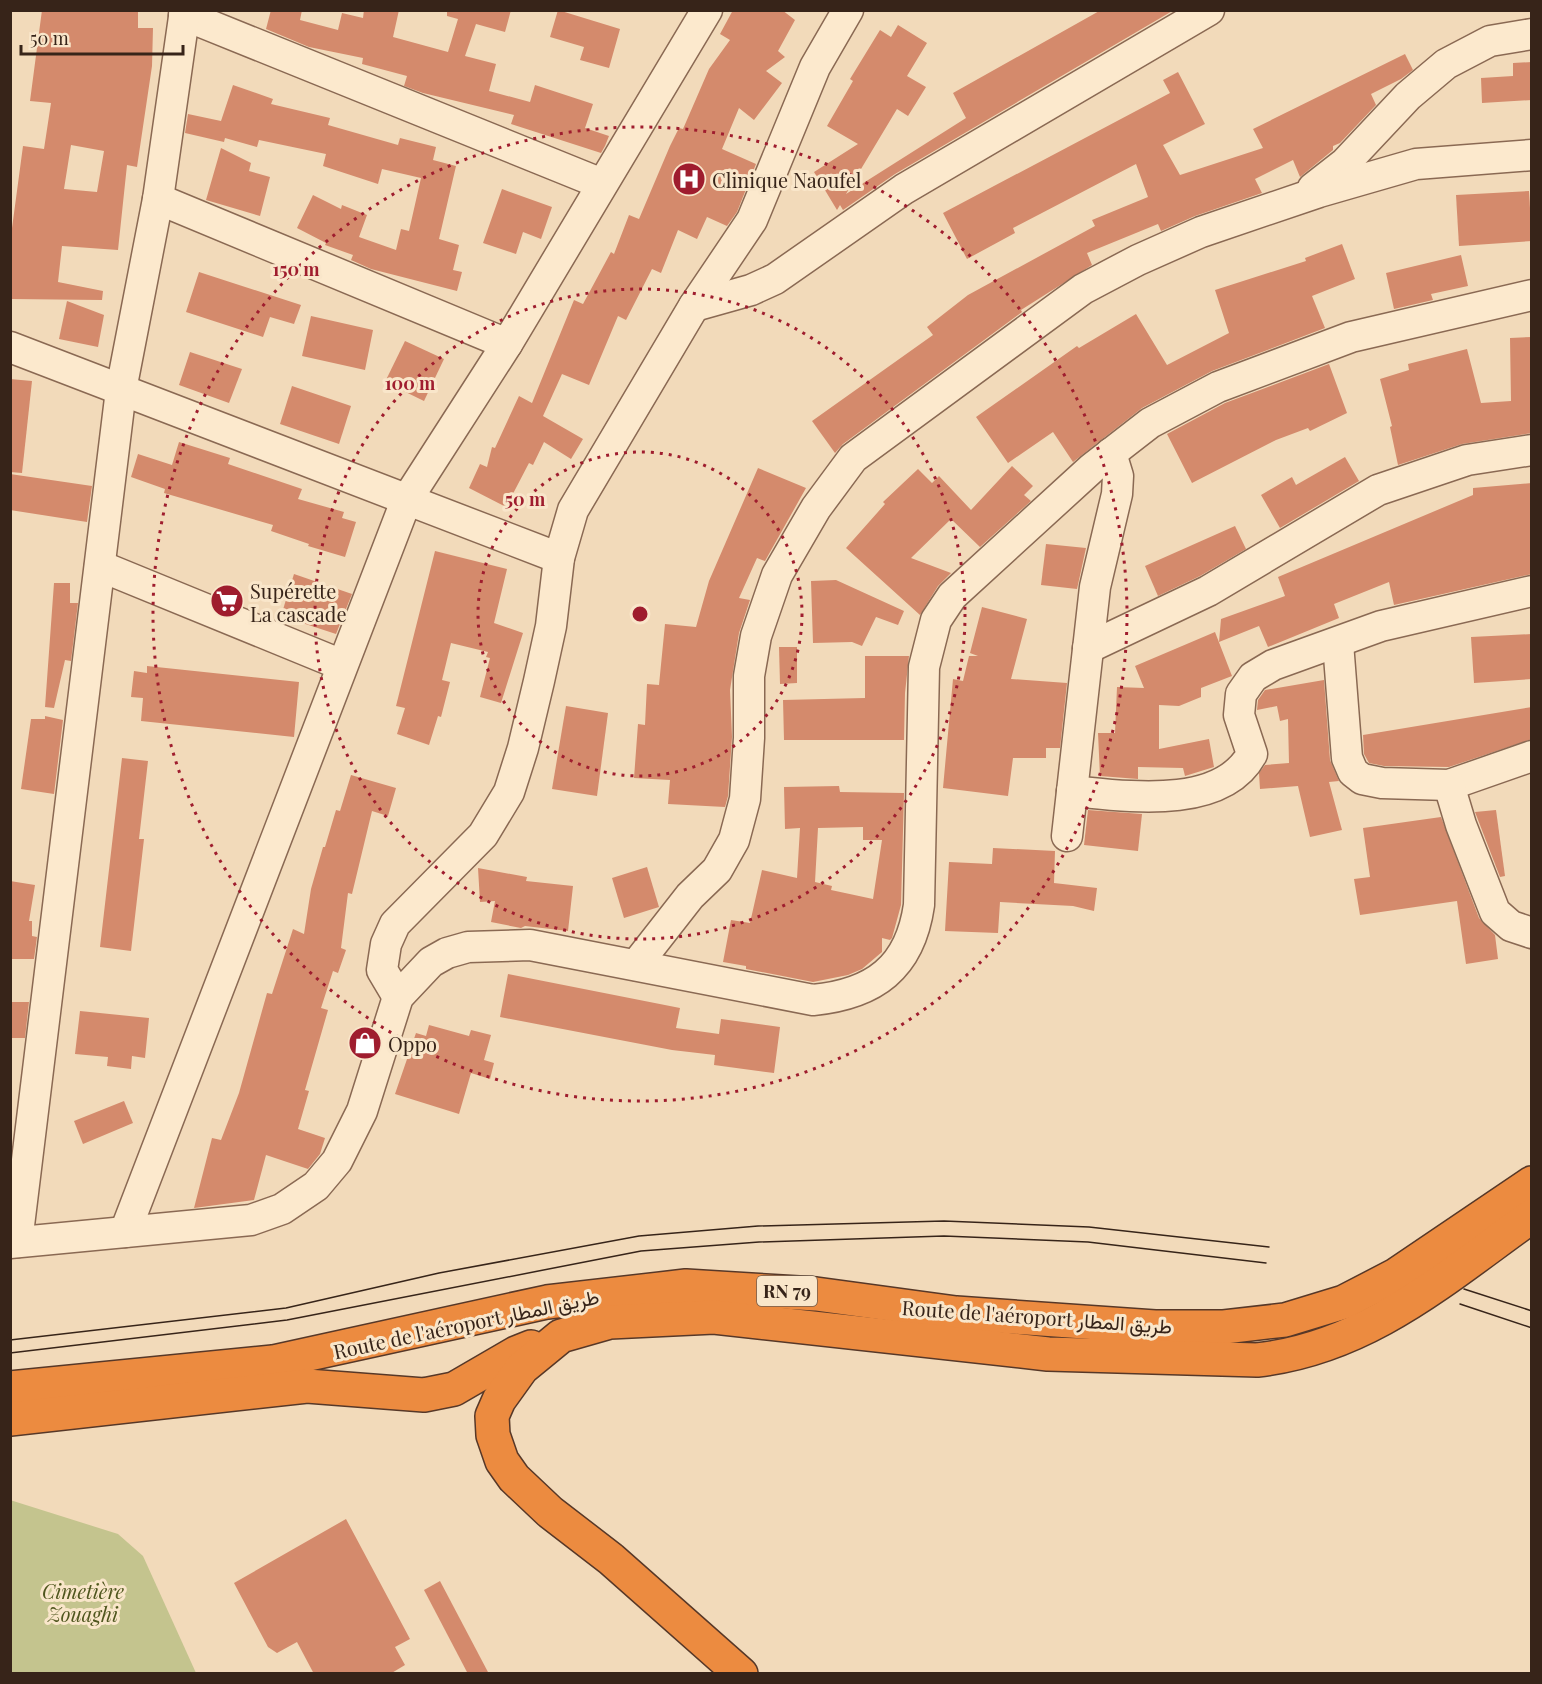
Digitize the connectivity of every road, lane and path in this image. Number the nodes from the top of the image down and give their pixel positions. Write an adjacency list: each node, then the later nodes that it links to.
1 (848, 10): 11 (street)
2 (1209, 10): 11 (street)
3 (706, 11): 7 (street)
4 (184, 13): 7 (street); 8 (street)
5 (1532, 34): 9 (street)
6 (1532, 155): 9 (street)
7 (602, 184): 12 (street)
8 (158, 199): 12 (street); 14 (street)
9 (1298, 199): 29 (street)
10 (1532, 295): 16 (street)
11 (694, 306): 18 (street)
12 (507, 344): 17 (street)
13 (10, 347): 14 (street)
14 (121, 390): 17 (street); 19 (street)
15 (1532, 450): 22 (street)
16 (1111, 453): 22 (street); 29 (street)
17 (406, 501): 18 (street); 23 (street)
18 (559, 558): 30 (street)
19 (100, 566): 23 (street); 34 (street)
20 (1532, 591): 21 (street)
21 (1338, 643): 25 (street); 26 (street)
22 (1088, 648): 26 (street)
23 (342, 665): 33 (street)
24 (1532, 756): 25 (street)
25 (1449, 785): 28 (street)
26 (1072, 791): 27 (street)
27 (1067, 836)
28 (1532, 933)
29 (636, 965): 30 (street)
30 (398, 998): 33 (street)
31 (1532, 1183): 36 (highway, Route de l'aéroport طريق المطار / RN 79)
32 (1532, 1216): 35 (highway, Route de l'aéroport طريق المطار / RN 79)
33 (125, 1232): 34 (street)
34 (14, 1243)
35 (561, 1336): 37 (highway); 38 (highway, Route de l'aéroport طريق المطار / RN 79)
36 (10, 1388)
37 (10, 1419)
38 (741, 1674)

